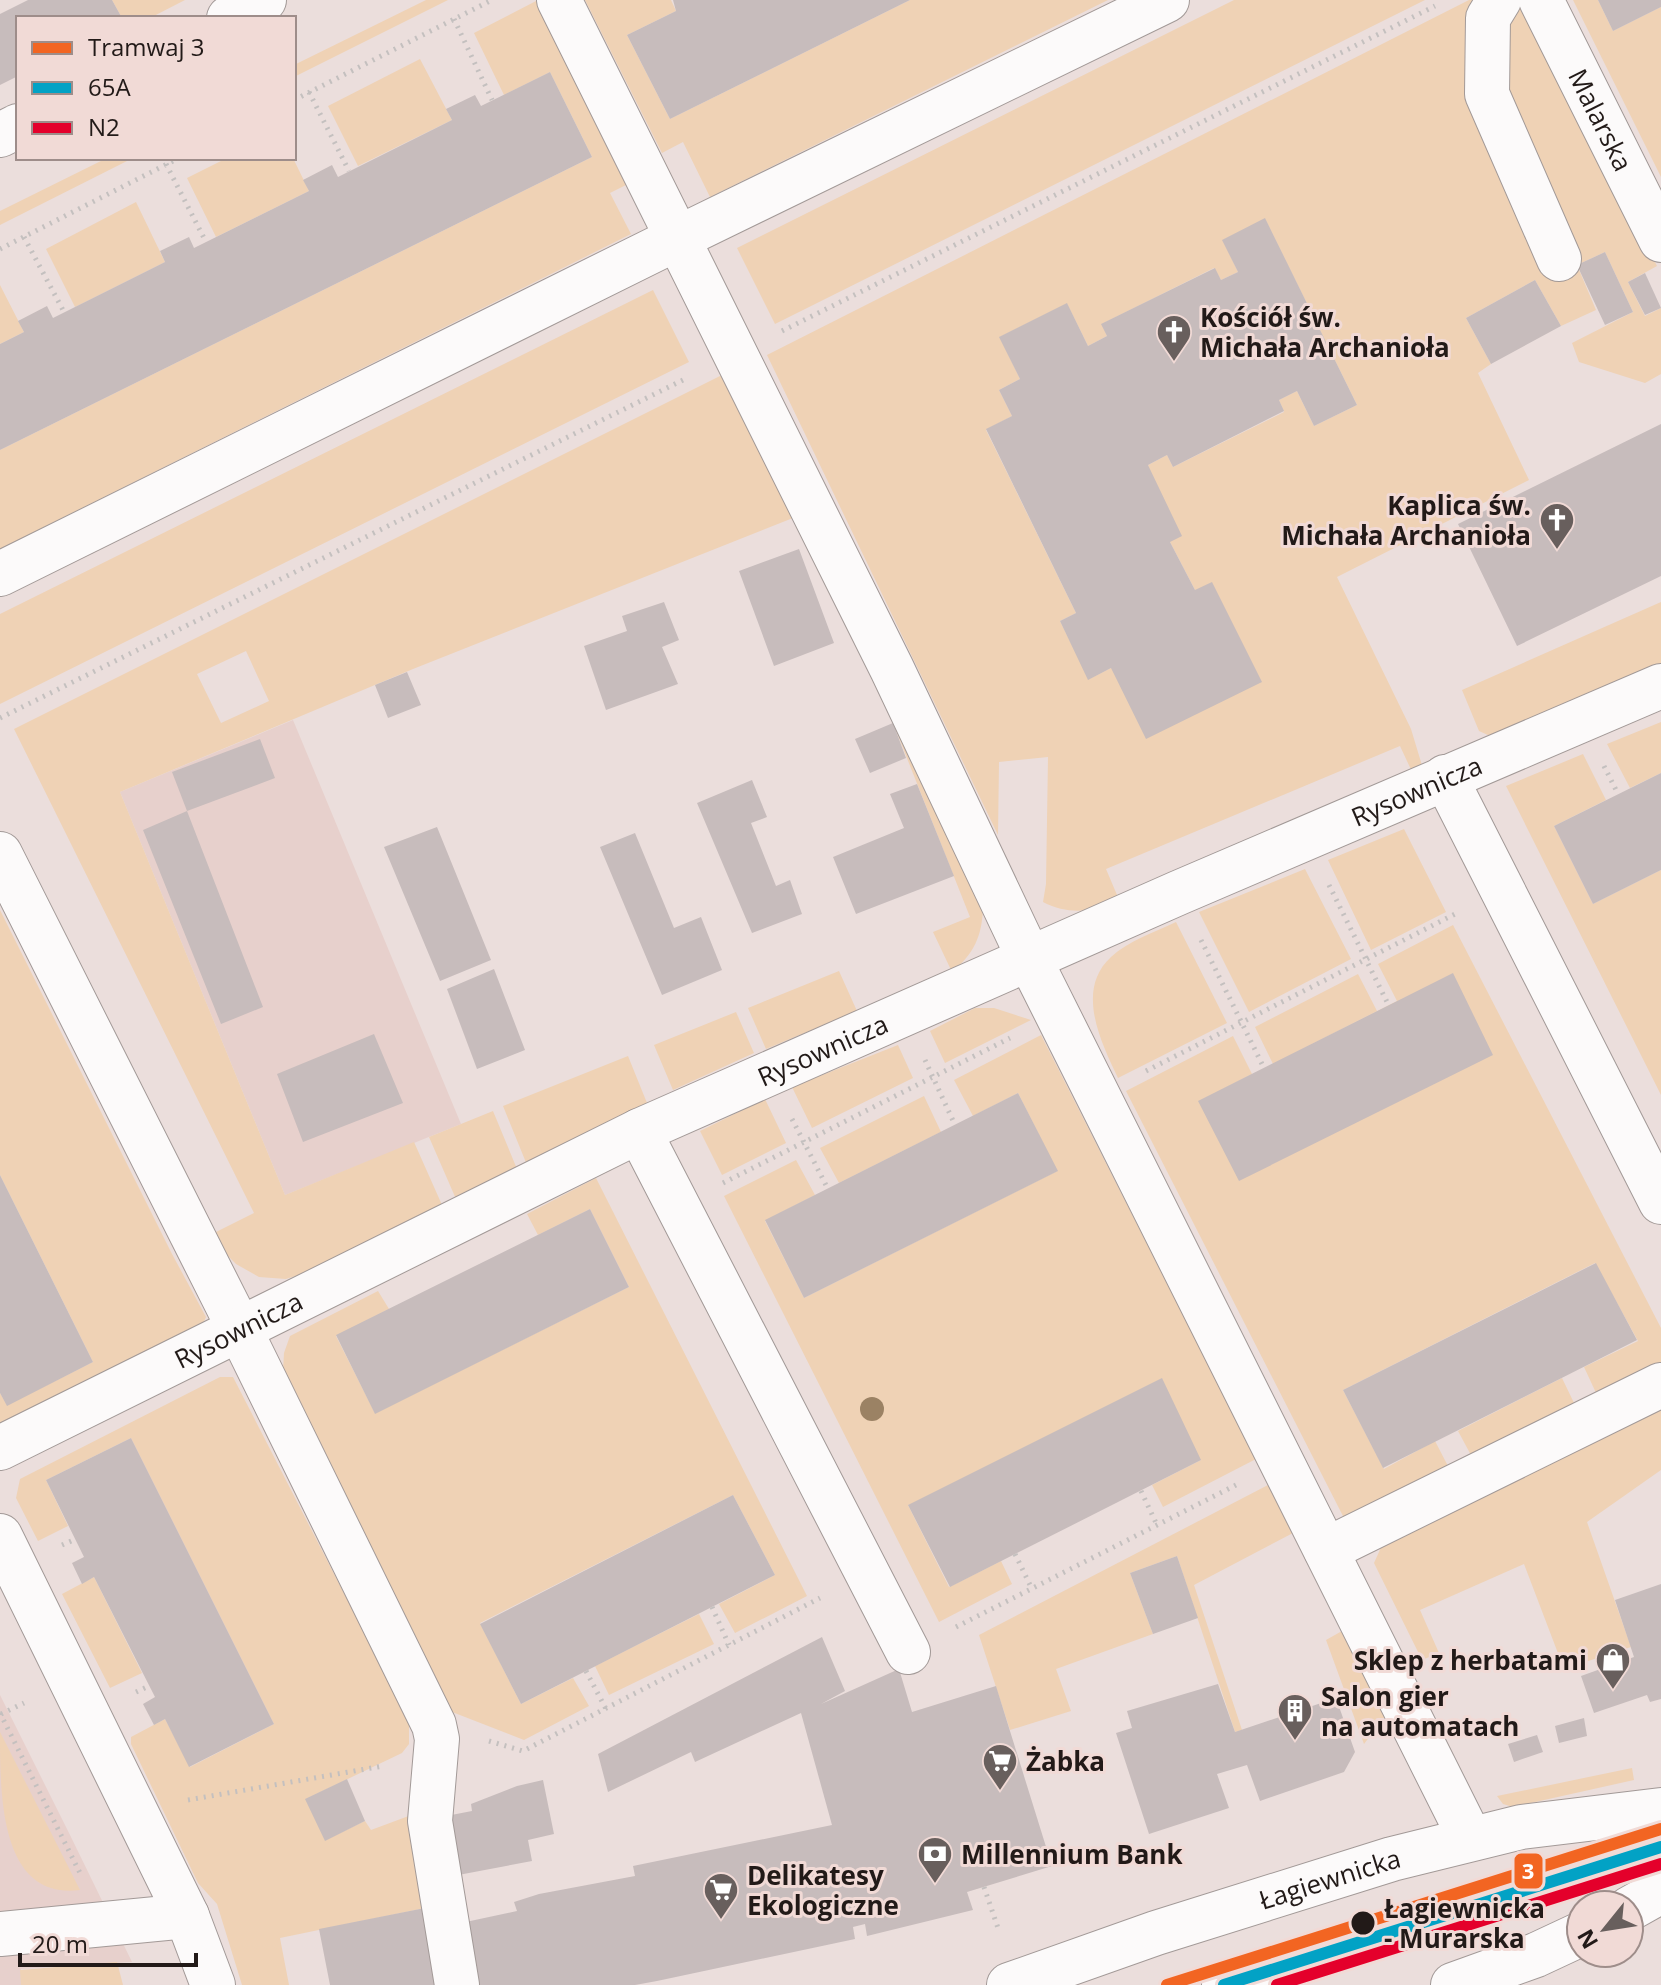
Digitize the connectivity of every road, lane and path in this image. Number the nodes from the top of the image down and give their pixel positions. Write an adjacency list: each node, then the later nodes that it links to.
1 (492, 0): 6 (path)
2 (559, 0): 14 (street)
3 (1167, 0): 14 (street)
4 (1499, 0): 18 (street)
5 (1541, 0): 15 (street, Malarska)
6 (454, 19): 7 (path); 9 (path)
7 (309, 92): 8 (path); 12 (path)
8 (296, 99)
9 (492, 100)
10 (175, 160): 11 (path)
11 (166, 164): 13 (path); 16 (path)
12 (349, 171)
13 (24, 237): 17 (path); 19 (path)
14 (678, 238): 20 (street); 27 (street)
15 (1661, 240)
16 (206, 242)
17 (0, 249)
18 (1559, 259)
19 (64, 312)
20 (0, 574)
21 (1661, 686): 22 (street, Rysownicza)
22 (1445, 777): 23 (street, Rysownicza); 25 (street)
23 (1305, 838): 26 (street, Rysownicza); 28 (path)
24 (0, 854): 43 (street)
25 (1502, 890): 28 (path); 41 (street)
26 (1178, 893): 27 (street, Rysownicza); 32 (path)
27 (1029, 958): 30 (street, Rysownicza); 31 (street)
28 (1365, 959): 29 (path); 32 (path)
29 (1389, 1006)
30 (903, 1014): 34 (street, Rysownicza); 35 (path)
31 (1057, 1014): 35 (path); 36 (street)
32 (1241, 1023): 33 (path); 36 (path)
33 (1264, 1068)
34 (768, 1073): 38 (street, Rysownicza); 39 (path)
35 (933, 1077): 37 (path); 39 (path)
36 (1098, 1095): 46 (street)
37 (955, 1125)
38 (639, 1131): 42 (street); 43 (street, Rysownicza)
39 (803, 1142): 40 (path); 42 (path)
40 (828, 1189)
41 (1661, 1202)
42 (677, 1206): 52 (street)
43 (239, 1328): 45 (street, Rysownicza); 60 (street)
44 (1661, 1385): 50 (street)
45 (0, 1448)
46 (1282, 1462): 48 (path); 50 (street)
47 (1141, 1491): 48 (path)
48 (1157, 1525): 53 (path)
49 (0, 1536): 61 (street)
50 (1326, 1550): 63 (street)
51 (1015, 1554): 53 (path)
52 (867, 1574): 55 (path); 56 (street)
53 (1032, 1589): 56 (path)
54 (712, 1607): 55 (path)
55 (729, 1645): 58 (path)
56 (908, 1652)
57 (586, 1671): 58 (path)
58 (606, 1709): 60 (path)
59 (0, 1714): 67 (path)
60 (435, 1741): 61 (path); 72 (street)
61 (135, 1810): 66 (street)
62 (1661, 1810): 63 (street, Łagiewnicka)
63 (1470, 1838): 73 (street, Łagiewnicka)
64 (1661, 1847): 74 (street)
65 (984, 1887): 68 (path)
66 (187, 1916): 67 (street); 71 (street)
67 (106, 1924): 69 (street)
68 (999, 1931)
69 (0, 1934)
70 (1565, 1941): 75 (street)
71 (213, 1985)
72 (457, 1985)
73 (1009, 1985)
74 (1224, 1985)
75 (1453, 1985)

